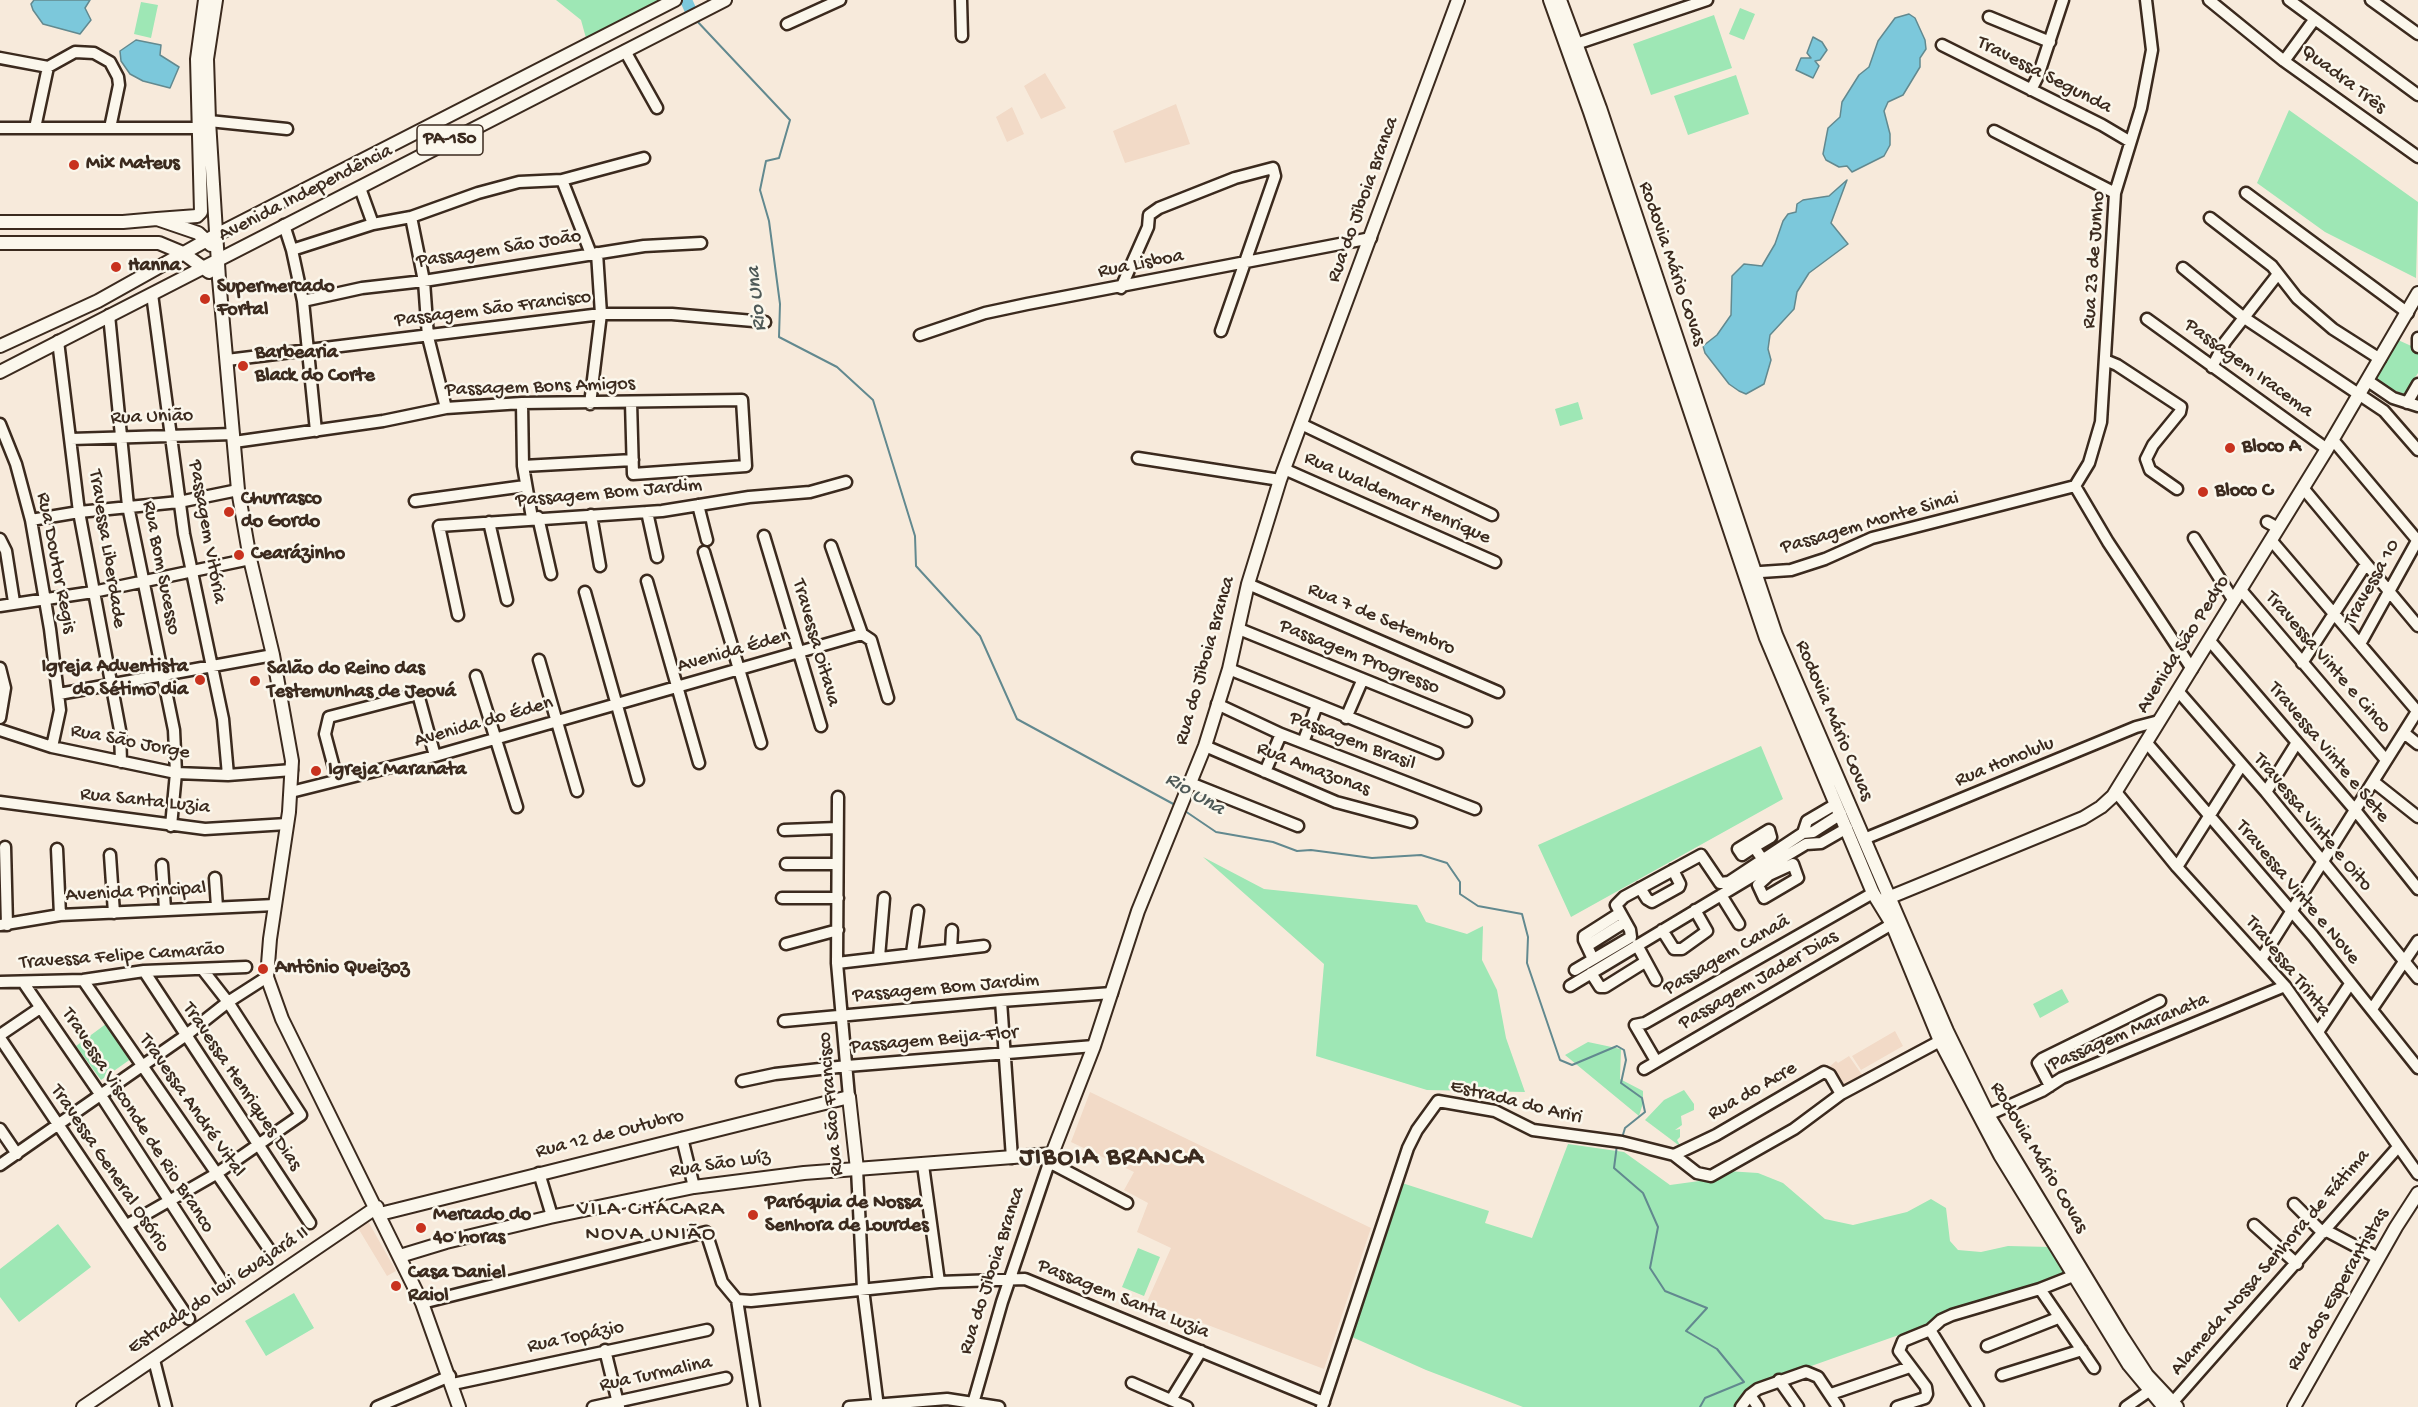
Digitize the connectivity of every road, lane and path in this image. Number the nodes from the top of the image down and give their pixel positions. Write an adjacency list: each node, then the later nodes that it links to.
1 (205, 0): 31 (main road)
2 (216, 0): 31 (main road)
3 (675, 0): 50 (main road, Avenida Independência / PA-150)
4 (725, 0): 24 (main road, Avenida Independência / PA-150)
5 (840, 0): 18 (street)
6 (961, 0): 20 (street)
7 (1458, 0): 51 (main road, Rua do Jiboia Branca)
8 (1550, 0): 140 (main road, Rodovia Mário Covas)
9 (1560, 0): 22 (main road, Rodovia Mário Covas)
10 (1707, 0): 22 (street)
11 (2063, 0): 21 (street)
12 (2146, 0): 37 (street, Rua 23 de Junho)
13 (2209, 0): 26 (street)
14 (2289, 0): 17 (street)
15 (2371, 0): 19 (street)
16 (1989, 17): 21 (street)
17 (2314, 20): 26 (street, Quadra Três); 29 (street)
18 (787, 24)
19 (2418, 34)
20 (962, 36)
21 (2050, 42): 28 (street)
22 (1576, 44): 140 (main road, Rodovia Mário Covas)
23 (1942, 45): 28 (street, Travessa Segunda)
24 (626, 51): 30 (street); 41 (main road, Avenida Independência / PA-150)
25 (0, 58): 27 (street)
26 (2284, 61): 38 (street, Quadra Três)
27 (48, 67): 33 (street); 34 (street)
28 (2031, 90): 37 (street, Travessa Segunda)
29 (2418, 95)
30 (657, 108)
31 (204, 125): 34 (street); 35 (street); 46 (main road); 50 (main road)
32 (0, 128): 33 (street)
33 (35, 128): 34 (street)
34 (110, 128)
35 (286, 129)
36 (1994, 131): 42 (street)
37 (2129, 141): 42 (street, Rua 23 de Junho)
38 (2418, 157)
39 (644, 158): 40 (street)
40 (562, 180): 44 (street); 56 (street)
41 (360, 188): 48 (street); 49 (main road, Avenida Independência / PA-150)
42 (2115, 193): 84 (street, Rua 23 de Junho)
43 (2246, 193): 68 (street)
44 (411, 217): 48 (street); 62 (street)
45 (2210, 218): 61 (street)
46 (157, 219): 47 (main road); 50 (main road)
47 (0, 222)
48 (373, 224): 54 (street)
49 (284, 225): 54 (street); 57 (main road, Avenida Independência / PA-150)
50 (211, 237): 55 (main road, Avenida Independência / PA-150); 57 (main road)
51 (1371, 238): 58 (street, Rua Lisboa); 98 (main road, Rua do Jiboia Branca)
52 (0, 243): 55 (main road)
53 (701, 243): 56 (street, Passagem São João)
54 (292, 250): 67 (street)
55 (183, 253): 59 (main road); 79 (main road, Avenida Independência / PA-150)
56 (594, 254): 62 (street, Passagem São João); 69 (street)
57 (217, 256): 59 (main road, Avenida Independência / PA-150); 64 (main road)
58 (1245, 263): 63 (street, Rua Lisboa); 63 (street); 74 (street)
59 (204, 268): 64 (main road); 66 (main road, Avenida Independência / PA-150)
60 (2183, 268): 71 (street)
61 (2278, 274): 71 (street); 82 (street)
62 (424, 281): 67 (street, Passagem São João); 76 (street)
63 (1121, 288): 75 (street, Rua Lisboa)
64 (220, 289): 83 (main road)
65 (2418, 293): 68 (main road, Avenida São Pedro)
66 (152, 294): 70 (main road, Avenida Independência / PA-150); 100 (street, Passagem Vitória)
67 (303, 301): 81 (street)
68 (2408, 313): 82 (main road, Avenida São Pedro)
69 (602, 314): 73 (street, Passagem São Francisco); 76 (street, Passagem São Francisco); 93 (street)
70 (109, 315): 78 (main road, Avenida Independência / PA-150); 101 (street, Rua Bom Sucesso)
71 (2243, 316): 85 (street); 89 (street)
72 (2146, 319): 85 (street, Passagem Iracema)
73 (765, 322)
74 (1221, 331)
75 (920, 335)
76 (428, 337): 81 (street, Passagem São Francisco); 95 (street)
77 (2418, 338): 80 (street)
78 (58, 341): 86 (main road, Avenida Independência / PA-150); 103 (street, Travessa Liberdade)
79 (0, 346)
80 (2418, 346)
81 (309, 351): 83 (street, Passagem São Francisco); 99 (street)
82 (2380, 359): 87 (main road, Avenida São Pedro)
83 (227, 360): 102 (main road)
84 (2105, 360): 112 (street, Rua 23 de Junho); 114 (street)
85 (2212, 367): 104 (street, Passagem Iracema)
86 (0, 372)
87 (2368, 381): 89 (main road, Avenida São Pedro); 90 (street)
88 (2418, 384): 94 (street)
89 (2360, 394): 96 (street); 104 (main road, Avenida São Pedro)
90 (2393, 398): 94 (street); 96 (street)
91 (631, 402): 93 (street, Passagem Bons Amigos); 107 (street); 107 (street, Passagem Bons Amigos)
92 (522, 403): 93 (street, Passagem Bons Amigos); 95 (street, Passagem Bons Amigos); 108 (street)
93 (590, 404)
94 (2413, 404)
95 (446, 408): 99 (street, Passagem Bons Amigos)
96 (2384, 411): 105 (street)
97 (0, 424): 125 (street, Rua Doutor Regis)
98 (1301, 424): 109 (main road, Rua do Jiboia Branca); 123 (street)
99 (316, 431): 102 (street, Passagem Bons Amigos)
100 (172, 435): 101 (street, Rua União); 102 (street, Rua União); 117 (street, Passagem Vitória)
101 (123, 437): 103 (street, Rua União); 119 (street, Rua Bom Sucesso)
102 (234, 438): 115 (main road)
103 (71, 439): 120 (street, Travessa Liberdade)
104 (2330, 445): 113 (main road, Avenida São Pedro); 132 (street, Passagem Iracema)
105 (2418, 450)
106 (1138, 458): 109 (street, Rua Waldemar Henrique)
107 (633, 460): 108 (street)
108 (523, 466): 111 (street)
109 (1282, 474): 137 (street, Rua Waldemar Henrique); 145 (main road, Rua do Jiboia Branca)
110 (846, 482): 118 (street, Passagem Bom Jardim)
111 (525, 486): 116 (street); 124 (street)
112 (2075, 486): 140 (street, Passagem Monte Sinai); 170 (street)
113 (2302, 488): 131 (main road, Avenida São Pedro); 138 (street)
114 (2176, 489)
115 (238, 490): 117 (street); 136 (main road)
116 (415, 501)
117 (179, 502): 119 (street); 141 (street, Passagem Vitória)
118 (698, 505): 121 (street, Passagem Bom Jardim); 130 (street)
119 (128, 506): 120 (street); 144 (street, Rua Bom Sucesso)
120 (79, 512): 125 (street); 148 (street, Travessa Liberdade)
121 (647, 512): 122 (street, Passagem Bom Jardim); 135 (street)
122 (591, 515): 124 (street, Passagem Bom Jardim); 139 (street)
123 (1492, 515)
124 (535, 518): 126 (street, Passagem Bom Jardim); 142 (street)
125 (31, 520): 150 (street, Rua Doutor Regis)
126 (489, 522): 151 (street, Passagem Bom Jardim); 156 (street)
127 (764, 536): 162 (street, Travessa Oitava)
128 (2194, 538): 152 (street)
129 (0, 539): 153 (street)
130 (707, 540)
131 (2271, 540): 146 (main road, Avenida São Pedro); 155 (street)
132 (2418, 541): 147 (street, Travessa 10)
133 (831, 546): 159 (street)
134 (704, 552): 168 (street)
135 (657, 557)
136 (250, 559): 141 (street); 163 (main road)
137 (1495, 562)
138 (2366, 564): 147 (street); 155 (street)
139 (600, 566)
140 (1747, 566): 224 (main road, Rodovia Mário Covas); 233 (main road, Rodovia Mário Covas)
141 (192, 572): 144 (street); 166 (street, Passagem Vitória)
142 (551, 574)
143 (647, 581): 175 (street)
144 (143, 582): 148 (street); 171 (street, Rua Bom Sucesso)
145 (1248, 584): 158 (main road, Rua do Jiboia Branca); 177 (street, Rua 7 de Setembro)
146 (2241, 590): 152 (main road, Avenida São Pedro); 165 (street, Travessa Vinte e Cinco)
147 (2389, 591): 157 (street); 161 (street, Travessa 10)
148 (93, 592): 150 (street); 174 (street, Travessa Liberdade)
149 (585, 592): 180 (street)
150 (45, 599): 153 (street); 178 (street, Rua Doutor Regis)
151 (507, 600)
152 (2234, 601): 160 (main road, Avenida São Pedro)
153 (14, 602): 154 (street)
154 (0, 606)
155 (2334, 613): 161 (street); 165 (street)
156 (458, 615)
157 (2418, 626)
158 (1239, 629): 169 (main road, Rua do Jiboia Branca); 173 (street, Passagem Progresso)
159 (862, 634): 162 (street, Avenida Éden); 179 (street)
160 (2210, 641): 170 (main road, Avenida São Pedro); 197 (street, Travessa Vinte e Sete)
161 (2360, 644): 183 (street)
162 (797, 651): 168 (street, Avenida Éden); 189 (street, Travessa Oitava)
163 (273, 655): 166 (street); 207 (main road)
164 (539, 660): 186 (street)
165 (2302, 663): 203 (street, Travessa Vinte e Cinco)
166 (212, 666): 171 (street); 210 (street, Passagem Vitória)
167 (0, 668): 184 (street)
168 (738, 669): 175 (street, Avenida Éden); 196 (street)
169 (1229, 669): 181 (main road, Rua do Jiboia Branca); 182 (street)
170 (2192, 669): 176 (main road, Avenida São Pedro)
171 (162, 675): 174 (street); 209 (street, Rua Bom Sucesso)
172 (476, 676): 193 (street)
173 (1362, 681): 185 (street); 187 (street, Passagem Progresso)
174 (111, 684): 178 (street); 204 (street, Travessa Liberdade)
175 (677, 687): 180 (street, Avenida Éden); 205 (street)
176 (2178, 691): 188 (main road, Avenida São Pedro); 206 (street, Travessa Vinte e Oito)
177 (1498, 692)
178 (59, 694): 200 (street, Rua Doutor Regis)
179 (888, 698)
180 (615, 704): 186 (street, Avenida do Éden); 212 (street)
181 (1217, 704): 192 (street, Passagem Brasil); 199 (main road, Rua do Jiboia Branca)
182 (1317, 705): 185 (street); 194 (street)
183 (2418, 710): 191 (street)
184 (0, 718)
185 (1346, 718): 201 (street)
186 (557, 721): 193 (street, Avenida do Éden); 215 (street)
187 (1466, 721)
188 (2160, 721): 195 (main road, Avenida São Pedro); 233 (street, Rua Honolulu)
189 (821, 726)
190 (0, 730): 200 (street, Rua São Jorge)
191 (2404, 733): 198 (street); 203 (street)
192 (1281, 734): 194 (street, Passagem Brasil); 208 (street)
193 (496, 739): 202 (street, Avenida do Éden); 221 (street)
194 (1304, 740): 222 (street, Passagem Brasil)
195 (2146, 742): 217 (main road, Avenida São Pedro); 225 (street, Travessa Vinte e Nove)
196 (761, 743)
197 (2295, 744): 218 (street); 223 (street, Travessa Vinte e Sete)
198 (2418, 744)
199 (1205, 746): 208 (street, Rua Amazonas); 214 (main road, Rua do Jiboia Branca)
200 (52, 747): 204 (street, Rua São Jorge)
201 (1437, 753)
202 (435, 756): 211 (street, Avenida do Éden); 211 (street)
203 (2386, 760): 213 (street)
204 (121, 762): 209 (street, Rua São Jorge)
205 (699, 763)
206 (2241, 766): 218 (street, Travessa Vinte e Oito); 225 (street)
207 (292, 770): 210 (street, Rua São Jorge); 216 (main road)
208 (1265, 771): 227 (street, Rua Amazonas)
209 (176, 773): 210 (street, Rua São Jorge); 229 (street, Rua Bom Sucesso)
210 (228, 775)
211 (338, 779): 216 (street, Avenida do Éden)
212 (638, 780)
213 (2374, 782): 223 (street); 226 (street)
214 (1190, 783): 230 (street); 294 (main road, Rua do Jiboia Branca)
215 (577, 791)
216 (291, 792): 228 (main road)
217 (2116, 792): 242 (street, Travessa Trinta); 252 (main road, Avenida São Pedro)
218 (2266, 792): 238 (street, Travessa Vinte e Oito)
219 (838, 797): 231 (street, Rua São Francisco)
220 (0, 802): 229 (street, Rua Santa Luzia)
221 (517, 807)
222 (1475, 809)
223 (2355, 810): 238 (street); 247 (street, Travessa Vinte e Sete)
224 (1842, 816): 243 (street); 243 (street); 252 (main road, Rodovia Mário Covas)
225 (2208, 816): 242 (street); 259 (street, Travessa Vinte e Nove)
226 (2418, 817)
227 (1411, 822)
228 (287, 824): 229 (street, Rua Santa Luzia); 253 (main road)
229 (171, 826)
230 (1299, 826)
231 (837, 828): 232 (street); 240 (street, Rua São Francisco)
232 (784, 830)
233 (1864, 839): 252 (main road, Rodovia Mário Covas)
234 (5, 847): 264 (street)
235 (1754, 847): 243 (street)
236 (57, 849): 260 (street)
237 (110, 855): 258 (street)
238 (2323, 863): 259 (street); 278 (street, Travessa Vinte e Oito)
239 (786, 864): 240 (street)
240 (837, 864): 250 (street, Rua São Francisco)
241 (162, 865): 255 (street)
242 (2177, 867): 275 (street, Travessa Trinta)
243 (1766, 868): 244 (street); 248 (street)
244 (1673, 870): 246 (street); 246 (street)
245 (215, 878): 254 (street)
246 (1640, 888): 261 (street)
247 (2418, 889)
248 (1721, 895): 256 (street); 262 (street)
249 (782, 898): 250 (street)
250 (838, 898): 265 (street, Rua São Francisco)
251 (884, 898): 274 (street)
252 (1881, 898): 263 (main road, Rodovia Mário Covas); 308 (street, Passagem Canaã); 318 (main road, Rodovia Mário Covas)
253 (275, 904): 254 (street, Avenida Principal); 285 (main road)
254 (217, 907): 255 (street, Avenida Principal)
255 (165, 909): 258 (street, Avenida Principal)
256 (1695, 910): 267 (street); 267 (street)
257 (918, 911): 273 (street)
258 (114, 913): 260 (street, Avenida Principal)
259 (2293, 913): 275 (street); 291 (street, Travessa Vinte e Nove)
260 (60, 915): 264 (street, Avenida Principal)
261 (1623, 917): 276 (street); 276 (street)
262 (1739, 924)
263 (1892, 924): 305 (main road, Rodovia Mário Covas); 308 (street, Passagem Jader Dias)
264 (4, 925)
265 (837, 930): 269 (street); 279 (street, Rua São Francisco)
266 (952, 930): 272 (street)
267 (1662, 930): 270 (street)
268 (2418, 941): 278 (street)
269 (786, 944)
270 (1637, 945): 277 (street); 284 (street)
271 (984, 946): 272 (street)
272 (951, 950): 273 (street)
273 (912, 954): 274 (street)
274 (879, 957): 279 (street)
275 (2262, 958): 293 (street, Travessa Trinta)
276 (1593, 959): 282 (street)
277 (1645, 962): 284 (street); 288 (street)
278 (2404, 962): 286 (street, Travessa Vinte e Oito); 299 (street)
279 (837, 963): 300 (street, Rua São Francisco)
280 (246, 967): 281 (street, Travessa Felipe Camarão)
281 (203, 970): 283 (street, Travessa Felipe Camarão); 297 (street)
282 (1575, 970)
283 (144, 971): 287 (street, Travessa Felipe Camarão); 303 (street, Travessa Henriques Dias)
284 (1591, 973): 292 (street)
285 (267, 977): 297 (street); 339 (main road)
286 (2418, 978)
287 (83, 980): 290 (street, Travessa Felipe Camarão); 309 (street, Travessa André Vital)
288 (1656, 980)
289 (0, 982): 290 (street, Travessa Felipe Camarão)
290 (23, 982): 298 (street, Travessa Visconde de Rio Branco)
291 (2350, 984): 299 (street, Travessa Vinte e Nove); 302 (street)
292 (1570, 986)
293 (2284, 986): 302 (street, Travessa Trinta); 314 (street, Passagem Maranata)
294 (1112, 993): 295 (street, Passagem Bom Jardim); 306 (main road, Rua do Jiboia Branca)
295 (1001, 1000): 300 (street, Passagem Bom Jardim); 307 (street)
296 (2160, 1001): 314 (street)
297 (228, 1002): 303 (street); 322 (street)
298 (40, 1008): 304 (street); 315 (street, Travessa Visconde de Rio Branco)
299 (2372, 1009): 311 (street, Travessa Vinte e Nove)
300 (844, 1016): 301 (street, Passagem Bom Jardim); 310 (street, Rua São Francisco)
301 (784, 1021)
302 (2318, 1032): 323 (street, Travessa Trinta)
303 (185, 1036): 309 (street); 322 (street, Travessa Henriques Dias)
304 (0, 1037): 319 (street, Travessa General Osório)
305 (1940, 1041): 316 (street, Estrada do Ariri); 345 (main road, Rodovia Mário Covas)
306 (1094, 1046): 307 (street, Passagem Beija-Flor); 327 (main road, Rua do Jiboia Branca)
307 (1006, 1054): 310 (street, Passagem Beija-Flor); 326 (street)
308 (1656, 1061): 312 (street, Passagem Jader Dias)
309 (140, 1065): 315 (street); 332 (street, Travessa André Vital)
310 (848, 1066): 313 (street, Passagem Beija-Flor); 317 (street, Rua São Francisco)
311 (2418, 1068)
312 (1644, 1069)
313 (742, 1082)
314 (2050, 1086): 318 (street, Passagem Maranata)
315 (100, 1094): 319 (street); 336 (street, Travessa Visconde de Rio Branco)
316 (1842, 1094): 325 (street, Estrada do Ariri); 325 (street, Rua do Acre)
317 (849, 1097): 321 (main road, Rua 12 de Outubro); 330 (main road, Rua São Francisco)
318 (1988, 1114): 345 (main road, Rodovia Mário Covas)
319 (57, 1125): 324 (street); 342 (street, Travessa General Osório)
320 (0, 1129): 324 (street)
321 (682, 1138): 331 (main road, Rua 12 de Outubro); 334 (street)
322 (256, 1144): 332 (street); 341 (street, Travessa Henriques Dias)
323 (2398, 1147): 333 (street, Travessa Trinta); 344 (street, Alameda Nossa Senhora de Fátima)
324 (17, 1154): 328 (street)
325 (1674, 1155): 382 (street, Estrada do Ariri)
326 (1012, 1158): 327 (main road, Rua São Luíz); 329 (main road, Rua São Luíz)
327 (1051, 1158): 337 (street); 351 (street, Rua do Jiboia Branca)
328 (0, 1165)
329 (923, 1165): 330 (main road, Rua São Luíz); 353 (street)
330 (857, 1168): 334 (main road, Rua São Luíz); 354 (street, Rua São Francisco)
331 (539, 1173): 339 (main road, Rua 12 de Outubro); 340 (street)
332 (216, 1174): 336 (street); 346 (street, Travessa André Vital)
333 (2418, 1174)
334 (694, 1187): 340 (main road, Rua São Luíz)
335 (2417, 1197): 348 (main road, Rua dos Esperantistas)
336 (168, 1201): 342 (street); 352 (street, Travessa Visconde de Rio Branco)
337 (1127, 1203)
338 (2294, 1204): 344 (street)
339 (379, 1211): 347 (main road); 366 (main road, Estrada do Icui Guajará II)
340 (552, 1216): 347 (main road, Rua São Luíz)
341 (310, 1223)
342 (127, 1226): 359 (street, Travessa General Osório)
343 (2254, 1226): 349 (street)
344 (2324, 1231): 348 (street); 349 (street, Alameda Nossa Senhora de Fátima)
345 (2060, 1243): 350 (main road, Rodovia Mário Covas); 383 (main road, Rodovia Mário Covas)
346 (271, 1252)
347 (400, 1256): 357 (main road)
348 (2378, 1258): 401 (main road, Rua dos Esperantistas)
349 (2296, 1264): 383 (street, Alameda Nossa Senhora de Fátima)
350 (2073, 1276): 355 (street); 374 (main road, Rodovia Mário Covas)
351 (1010, 1279): 353 (street, Passagem Santa Luzia); 365 (street, Passagem Santa Luzia); 380 (street, Rua do Jiboia Branca)
352 (221, 1280)
353 (939, 1282): 354 (street, Passagem Santa Luzia)
354 (863, 1289): 356 (street, Passagem Santa Luzia); 381 (street, Rua São Francisco)
355 (2040, 1289): 358 (street); 361 (street)
356 (738, 1300): 357 (street); 389 (street)
357 (422, 1304): 371 (main road)
358 (2058, 1318): 362 (street); 364 (street)
359 (189, 1319)
360 (707, 1330): 363 (street, Rua Topázio)
361 (1930, 1330): 367 (street); 399 (street)
362 (1987, 1346)
363 (605, 1350): 371 (street, Rua Topázio); 379 (street)
364 (2082, 1350): 368 (street); 369 (street)
365 (1201, 1351): 378 (street); 382 (street, Passagem Santa Luzia)
366 (154, 1360): 384 (main road, Estrada do Icui Guajará II); 385 (street)
367 (1910, 1367): 375 (street); 377 (street)
368 (2094, 1368)
369 (2002, 1375)
370 (726, 1378): 379 (street, Rua Turmalina)
371 (451, 1380): 386 (street, Rua Topázio); 387 (main road)
372 (1779, 1380): 375 (street); 376 (street); 395 (street)
373 (1132, 1383): 378 (street)
374 (2149, 1391): 383 (main road, Rodovia Mário Covas); 400 (street)
375 (1832, 1394): 396 (street)
376 (1750, 1395): 393 (street); 394 (street)
377 (1926, 1396): 397 (street); 398 (street)
378 (1171, 1400): 392 (street)
379 (618, 1404): 388 (street, Rua Turmalina)
380 (973, 1404): 381 (street); 391 (street)
381 (878, 1405): 390 (street)
382 (1323, 1405)
383 (2171, 1406)
384 (83, 1407)
385 (166, 1407)
386 (376, 1407)
387 (459, 1407)
388 (593, 1407)
389 (754, 1407)
390 (849, 1407)
391 (999, 1407)
392 (1187, 1407)
393 (1741, 1407)
394 (1758, 1407)
395 (1797, 1407)
396 (1838, 1407)
397 (1897, 1407)
398 (1931, 1407)
399 (1978, 1407)
400 (2126, 1407)
401 (2294, 1407)

